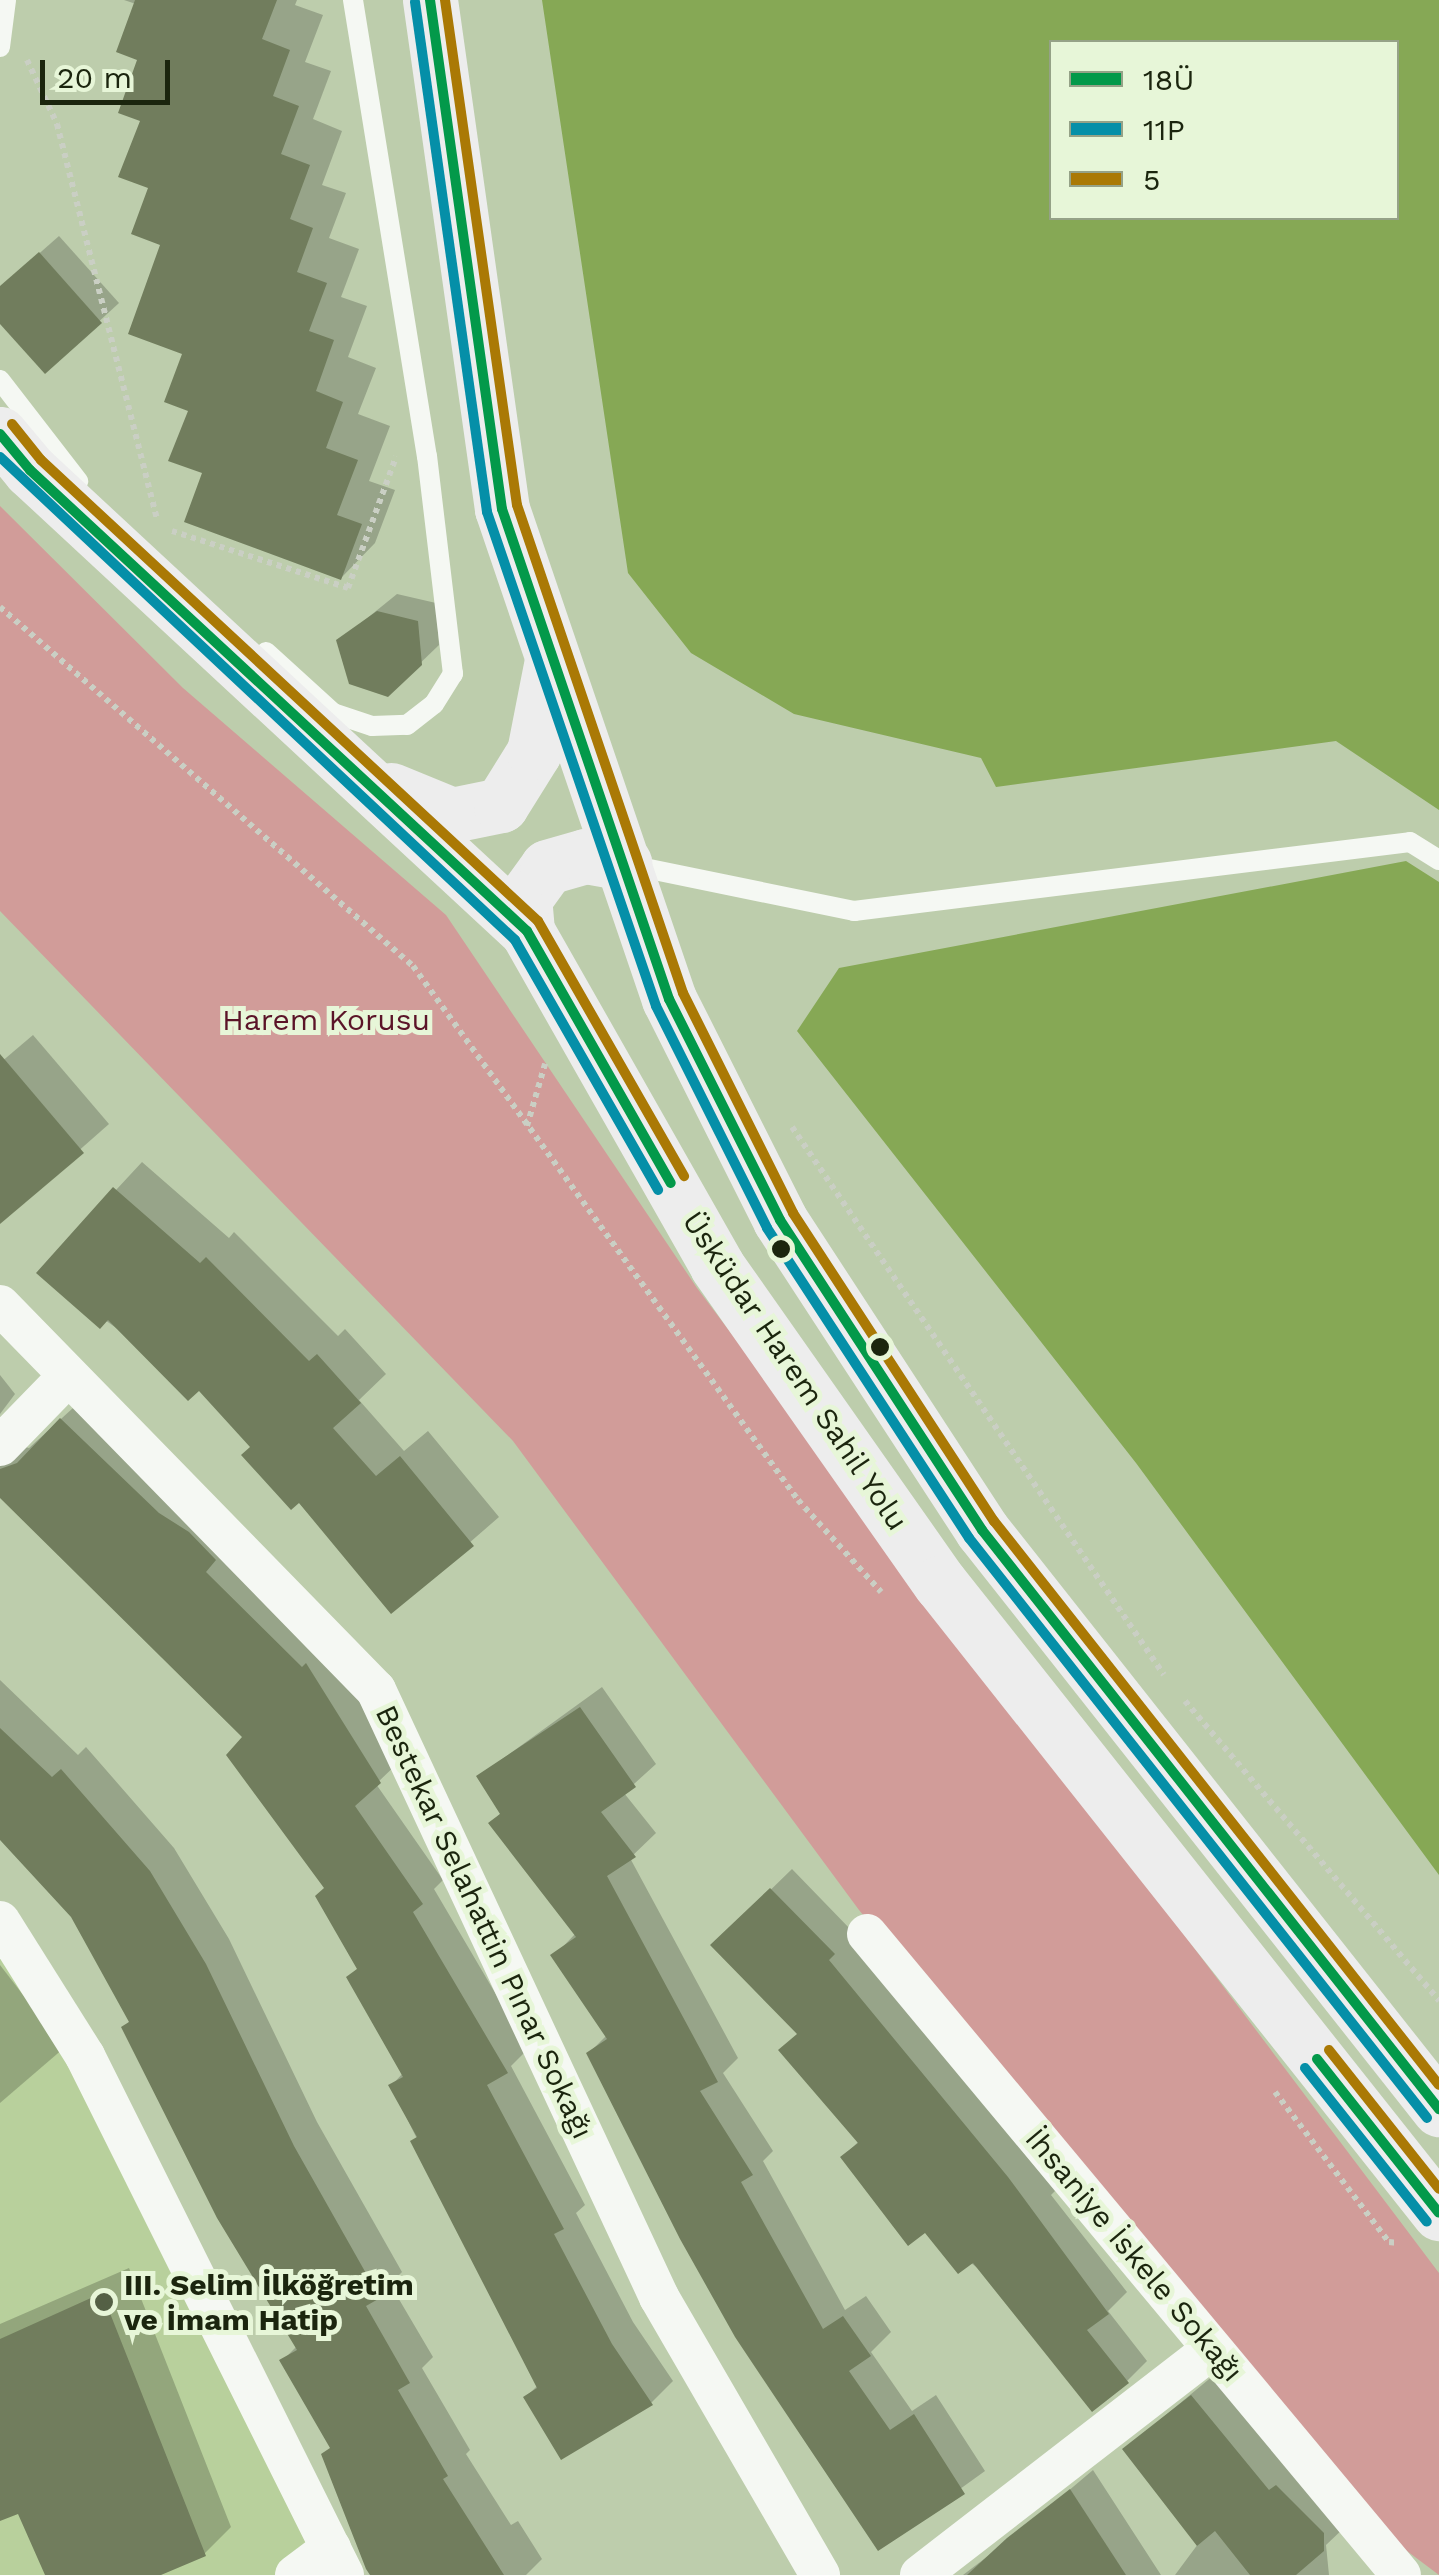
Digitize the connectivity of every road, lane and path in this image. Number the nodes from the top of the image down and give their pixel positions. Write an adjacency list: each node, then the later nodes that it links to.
1 (353, 0): 7 (lane)
2 (430, 0): 9 (main road)
3 (5, 7): 4 (lane); 7 (path)
4 (0, 47)
5 (0, 380): 7 (lane)
6 (0, 434): 10 (main road, Üsküdar Harem Sahil Yolu)
7 (427, 456)
8 (0, 607): 16 (path)
9 (551, 663): 10 (main road); 12 (main road)
10 (354, 768): 13 (main road, Üsküdar Harem Sahil Yolu)
11 (1439, 860): 12 (lane)
12 (624, 863): 13 (main road); 27 (main road)
13 (527, 931): 28 (main road, Üsküdar Harem Sahil Yolu)
14 (548, 1054): 16 (path)
15 (784, 1116): 21 (path)
16 (527, 1126): 20 (path)
17 (0, 1305): 18 (street, Bestekar Selahattin Pınar Sokağı)
18 (68, 1376): 19 (street); 33 (street, Bestekar Selahattin Pınar Sokağı)
19 (0, 1446)
20 (890, 1600)
21 (1168, 1681)
22 (1180, 1696): 25 (path)
23 (0, 1921): 30 (street)
24 (867, 1934): 29 (street, İhsaniye İskele Sokağı)
25 (1439, 2001)
26 (1268, 2084): 28 (path)
27 (1439, 2109)
28 (1422, 2228)
29 (1212, 2349): 31 (street, İhsaniye İskele Sokağı); 34 (street)
30 (338, 2562): 32 (street)
31 (1382, 2570)
32 (295, 2575)
33 (820, 2575)
34 (920, 2575)

